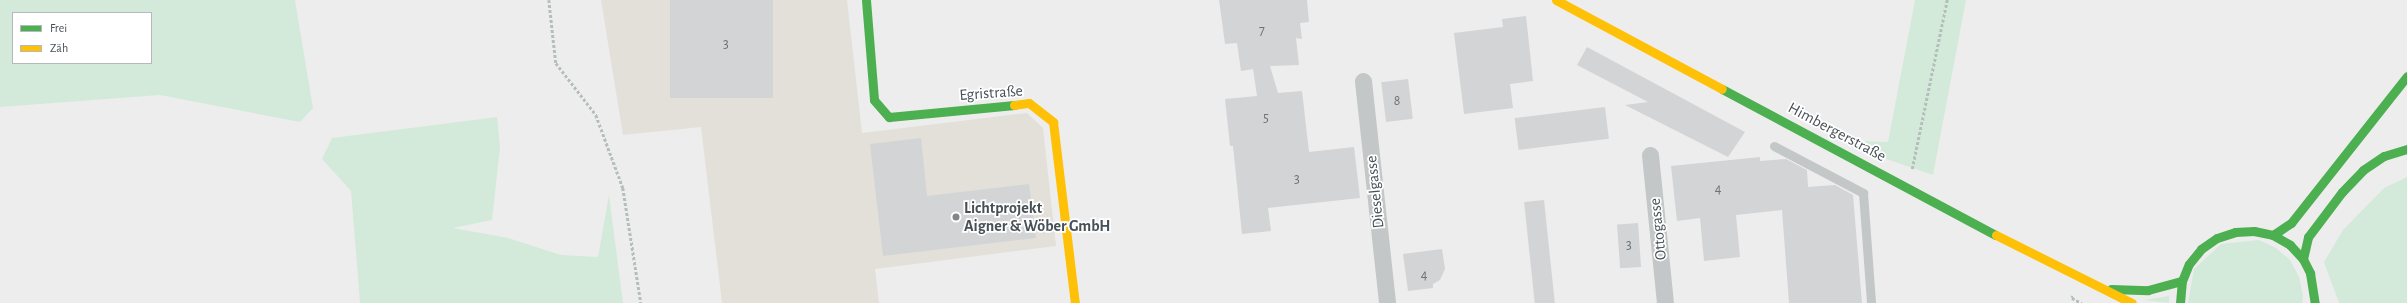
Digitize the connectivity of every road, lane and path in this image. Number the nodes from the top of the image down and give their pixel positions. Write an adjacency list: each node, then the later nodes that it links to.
1 (549, 0): 15 (path)
2 (866, 0): 16 (main road, Egristraße)
3 (1556, 0): 14 (main road, Himbergerstraße)
4 (1947, 0): 10 (path)
5 (2407, 76): 11 (main road)
6 (1363, 81): 17 (street, Dieselgasse)
7 (1774, 146): 19 (lane)
8 (2407, 149): 12 (main road)
9 (1650, 155): 18 (street, Ottogasse)
10 (1911, 173)
11 (2273, 235): 12 (main road); 13 (main road)
12 (2303, 259): 22 (main road)
13 (2182, 282): 14 (main road, Himbergerstraße); 21 (main road)
14 (2105, 289): 20 (main road, Himbergerstraße)
15 (641, 303)
16 (1075, 303)
17 (1387, 303)
18 (1665, 303)
19 (1870, 303)
20 (2132, 303)
21 (2180, 303)
22 (2315, 303)

